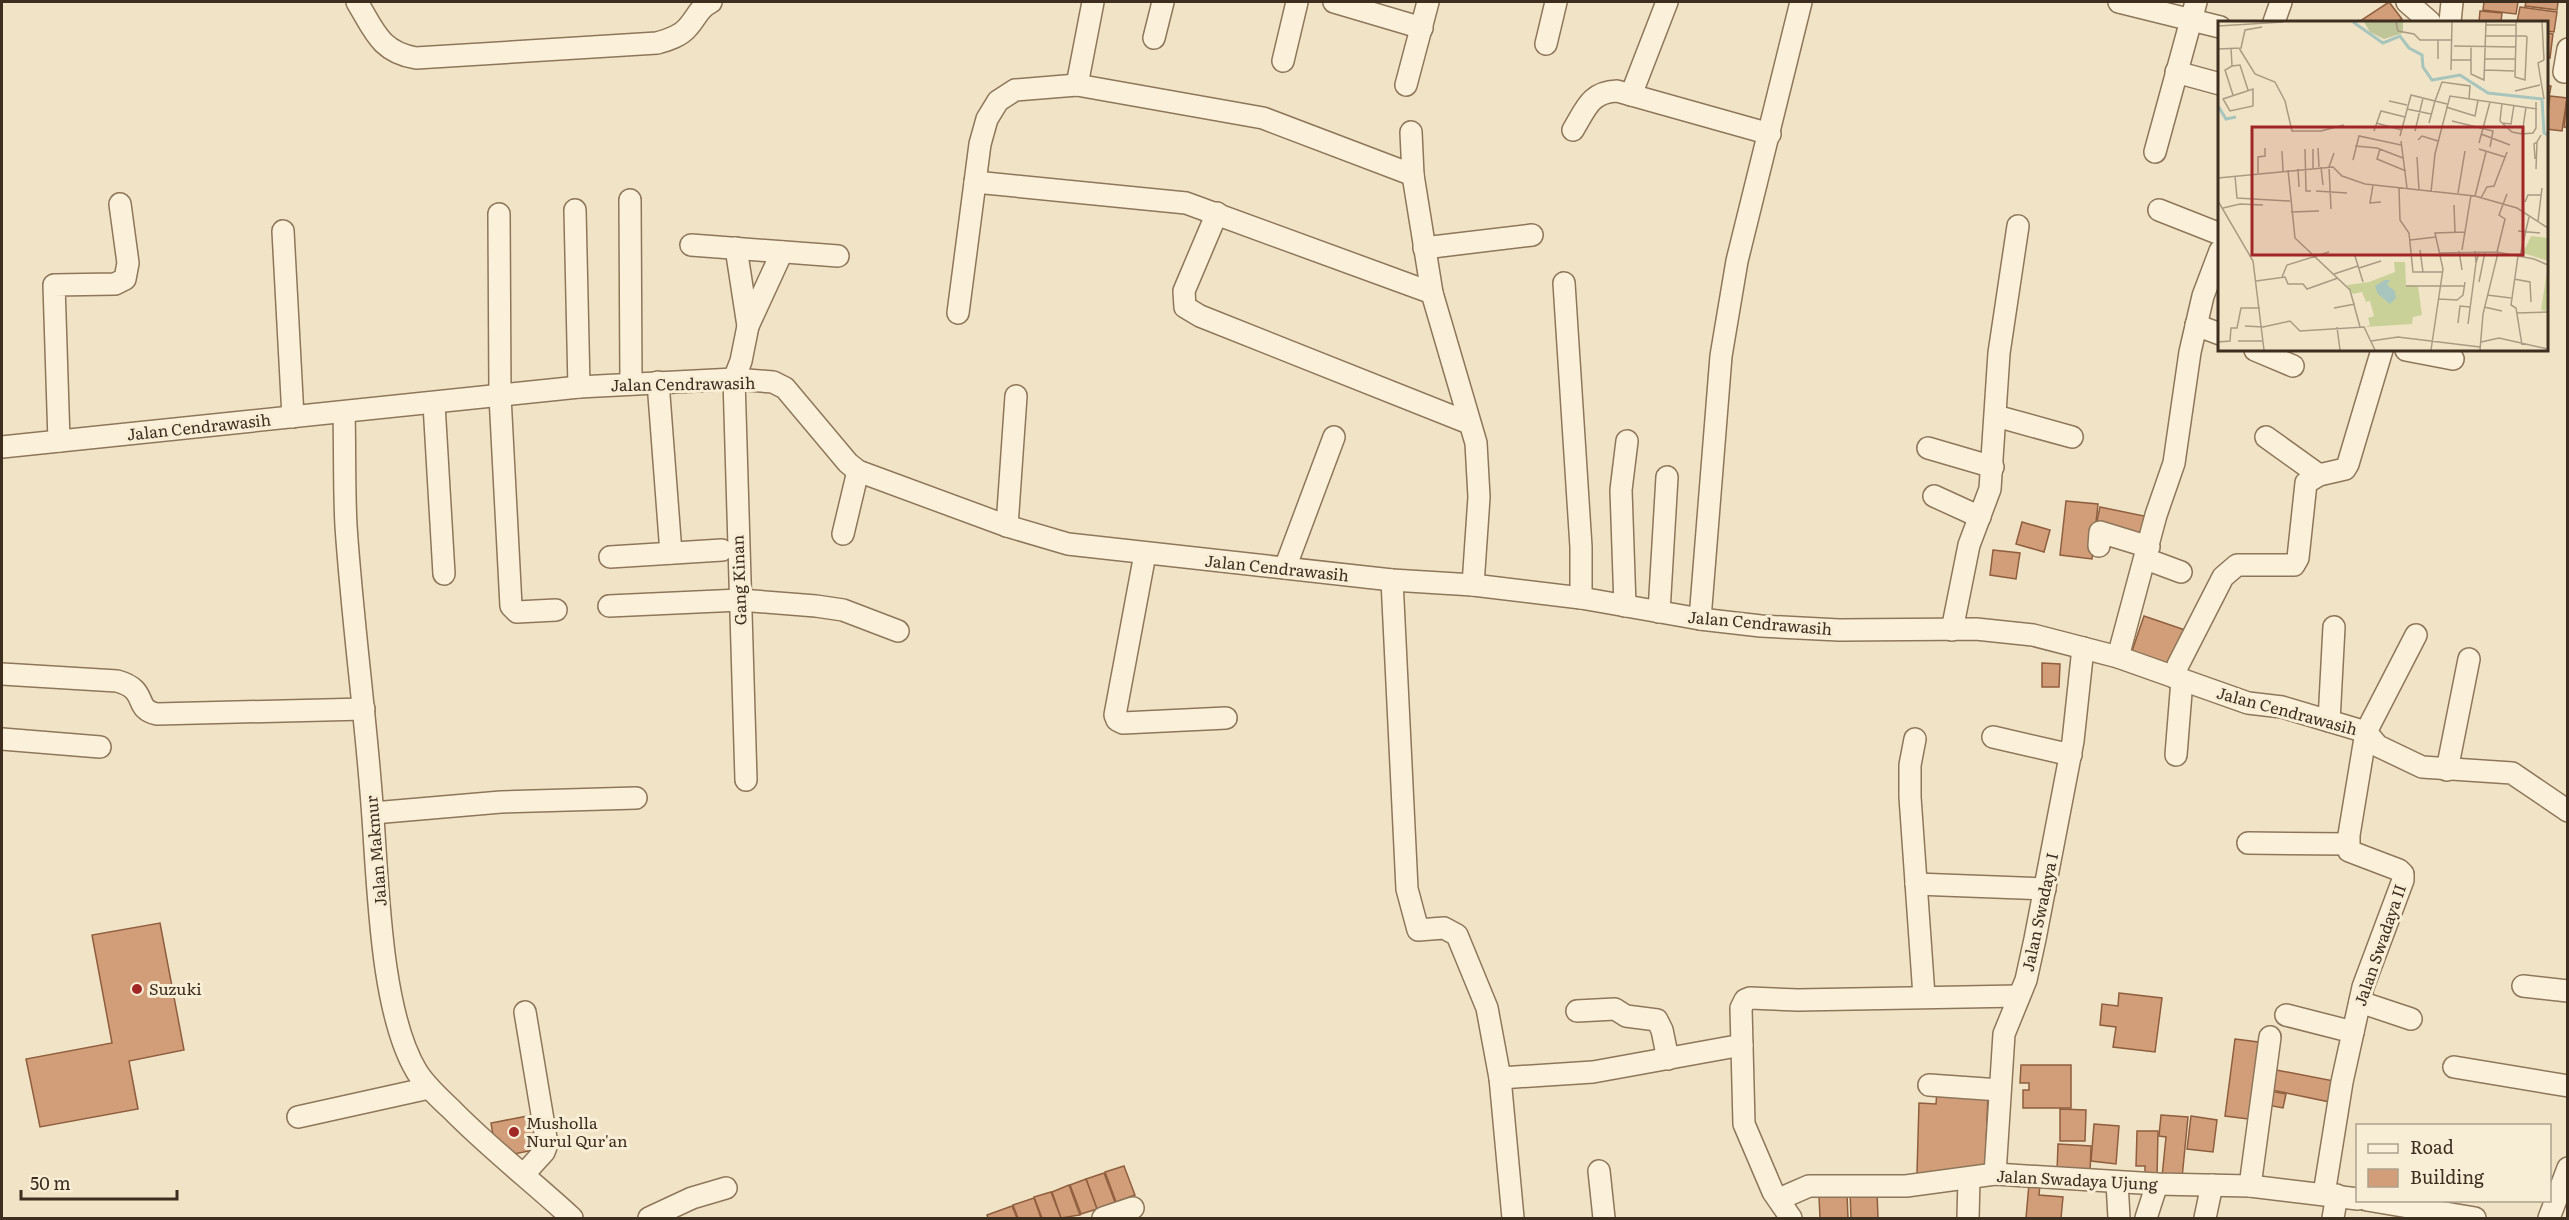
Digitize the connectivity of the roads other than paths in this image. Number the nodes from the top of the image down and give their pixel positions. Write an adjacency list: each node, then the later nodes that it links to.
1 (357, 2): 2 (street)
2 (711, 2)
3 (1094, 2): 29 (street)
4 (1163, 2): 22 (street)
5 (1297, 2): 25 (street)
6 (1334, 2): 21 (street)
7 (1428, 2): 21 (street)
8 (1556, 2): 23 (street)
9 (1667, 2): 31 (street)
10 (1801, 2): 34 (street)
11 (2119, 2): 16 (street)
12 (2196, 2): 16 (street)
13 (2281, 2): 17 (street)
14 (2407, 2): 18 (street)
15 (2452, 2): 19 (street)
16 (2189, 21): 20 (street); 27 (street)
17 (2274, 21)
18 (2429, 21)
19 (2450, 21)
20 (2218, 27)
21 (1422, 28): 30 (street)
22 (1154, 38)
23 (1546, 44)
24 (2568, 49): 26 (street)
25 (1282, 61)
26 (2559, 71)
27 (2176, 72): 28 (street); 35 (street)
28 (2218, 83)
29 (1077, 84): 36 (street); 37 (street)
30 (1406, 85)
31 (1631, 95): 32 (street); 34 (street)
32 (1573, 130)
33 (1412, 132): 36 (street)
34 (1770, 134): 108 (street)
35 (2156, 152)
36 (1413, 175): 50 (street)
37 (975, 182): 42 (street); 56 (street)
38 (630, 200): 67 (street)
39 (120, 204): 79 (street)
40 (575, 210): 68 (street)
41 (2159, 210): 46 (street)
42 (1217, 213): 55 (street); 75 (street)
43 (499, 214): 69 (street)
44 (2018, 226): 73 (street)
45 (283, 231): 74 (street)
46 (2218, 233)
47 (1532, 235): 50 (street)
48 (691, 245): 49 (street)
49 (736, 248): 51 (street); 58 (street)
50 (1424, 248): 55 (street)
51 (782, 252): 53 (street); 58 (street)
52 (2218, 255): 57 (street)
53 (838, 256)
54 (1564, 283): 102 (street)
55 (1432, 293): 75 (street)
56 (958, 312)
57 (2196, 325): 59 (street); 94 (street)
58 (748, 326): 65 (street, Gang Kinan)
59 (2218, 333)
60 (2257, 351): 64 (street)
61 (2382, 351): 85 (street)
62 (2411, 351): 63 (street)
63 (2453, 359)
64 (2293, 366)
65 (734, 379): 66 (street, Jalan Cendrawasih); 84 (street, Jalan Cendrawasih); 103 (street, Gang Kinan)
66 (658, 382): 67 (street, Jalan Cendrawasih); 93 (street)
67 (631, 384): 68 (street, Jalan Cendrawasih)
68 (579, 387): 69 (street, Jalan Cendrawasih)
69 (500, 396): 71 (street, Jalan Cendrawasih); 106 (street)
70 (1016, 396): 89 (street)
71 (434, 404): 72 (street, Jalan Cendrawasih); 99 (street)
72 (344, 412): 74 (street, Jalan Cendrawasih); 118 (street, Jalan Makmur)
73 (1996, 416): 77 (street); 83 (street)
74 (293, 417): 79 (street, Jalan Cendrawasih)
75 (1469, 423): 101 (street)
76 (1334, 436): 97 (street)
77 (2072, 436)
78 (2266, 437): 85 (street)
79 (59, 441): 81 (street, Jalan Cendrawasih)
80 (1627, 441): 105 (street)
81 (2, 447)
82 (1928, 448): 83 (street)
83 (1993, 467): 88 (street)
84 (858, 471): 89 (street, Jalan Cendrawasih); 90 (street)
85 (2319, 475): 117 (street)
86 (1667, 477): 107 (street)
87 (1934, 496): 88 (street)
88 (1980, 517): 110 (street)
89 (1006, 526): 95 (street, Jalan Cendrawasih)
90 (843, 534)
91 (2099, 546): 94 (street)
92 (722, 550): 93 (street)
93 (671, 553): 96 (street)
94 (2147, 553): 98 (street); 114 (street)
95 (1145, 554): 97 (street, Jalan Cendrawasih); 119 (street)
96 (610, 557)
97 (1285, 568): 100 (street, Jalan Cendrawasih)
98 (2181, 572)
99 (444, 574)
100 (1392, 580): 101 (street, Jalan Cendrawasih); 151 (street)
101 (1473, 585): 102 (street, Jalan Cendrawasih)
102 (1581, 598): 105 (street, Jalan Cendrawasih)
103 (740, 600): 104 (street); 111 (street); 129 (street, Gang Kinan)
104 (609, 606)
105 (1625, 606): 107 (street, Jalan Cendrawasih)
106 (555, 610)
107 (1659, 612): 108 (street, Jalan Cendrawasih)
108 (1700, 619): 110 (street, Jalan Cendrawasih)
109 (2334, 627): 120 (street)
110 (1952, 630): 113 (street, Jalan Cendrawasih)
111 (898, 631)
112 (2416, 635): 121 (street)
113 (2083, 648): 114 (street, Jalan Cendrawasih); 126 (street, Jalan Swadaya I)
114 (2118, 657): 117 (street, Jalan Cendrawasih)
115 (2469, 659): 128 (street)
116 (2, 674): 118 (street)
117 (2178, 679): 120 (street, Jalan Cendrawasih); 127 (street)
118 (364, 709): 132 (street, Jalan Makmur)
119 (1226, 718)
120 (2329, 721): 121 (street, Jalan Cendrawasih)
121 (2366, 732): 128 (street, Jalan Cendrawasih); 134 (street)
122 (1993, 737): 126 (street)
123 (2, 739): 125 (street)
124 (1915, 739): 135 (street)
125 (100, 747)
126 (2071, 755): 136 (street, Jalan Swadaya I)
127 (2176, 755)
128 (2447, 770): 131 (street, Jalan Cendrawasih)
129 (746, 780)
130 (636, 798): 132 (street)
131 (2568, 811)
132 (373, 813): 154 (street, Jalan Makmur)
133 (2248, 843): 134 (street)
134 (2348, 844): 141 (street, Jalan Swadaya II)
135 (1916, 884): 136 (street); 139 (street)
136 (2044, 889): 140 (street, Jalan Swadaya I)
137 (2523, 986): 138 (street)
138 (2568, 991)
139 (1924, 996): 140 (street); 148 (street)
140 (2019, 996): 155 (street, Jalan Swadaya I)
141 (2360, 1002): 145 (street); 146 (street, Jalan Swadaya II)
142 (1577, 1011): 149 (street)
143 (525, 1012): 159 (street)
144 (2286, 1015): 146 (street)
145 (2411, 1019)
146 (2354, 1032): 167 (street, Jalan Swadaya II)
147 (2270, 1037): 165 (street)
148 (1742, 1045): 149 (street); 168 (street)
149 (1668, 1059): 151 (street)
150 (2454, 1066): 153 (street)
151 (1500, 1078): 174 (street)
152 (1929, 1085): 155 (street)
153 (2568, 1086)
154 (429, 1088): 156 (street); 159 (street, Jalan Makmur)
155 (2000, 1090): 160 (street, Jalan Swadaya I)
156 (298, 1118)
157 (2568, 1168): 183 (street)
158 (1599, 1171): 175 (street)
159 (524, 1174): 171 (street, Jalan Makmur)
160 (1995, 1174): 161 (street, Jalan Swadaya Ujung); 162 (street, Jalan Swadaya Ujung)
161 (1969, 1178): 168 (street, Jalan Swadaya Ujung); 177 (street)
162 (2117, 1182): 163 (street, Jalan Swadaya Ujung); 178 (street)
163 (2157, 1184): 164 (street, Jalan Swadaya Ujung); 179 (street)
164 (2212, 1185): 165 (street, Jalan Swadaya Ujung); 180 (street)
165 (2250, 1186): 167 (street, Jalan Swadaya Ujung)
166 (726, 1188): 172 (street)
167 (2339, 1196): 181 (street, Jalan Swadaya II)
168 (1779, 1199): 176 (street)
169 (2379, 1202): 182 (street)
170 (1133, 1208): 173 (street)
171 (572, 1218)
172 (649, 1218)
173 (1104, 1218)
174 (1513, 1218)
175 (1604, 1218)
176 (1791, 1218)
177 (1968, 1218)
178 (2124, 1218)
179 (2146, 1218)
180 (2205, 1218)
181 (2334, 1218)
182 (2475, 1218)
183 (2549, 1218)

